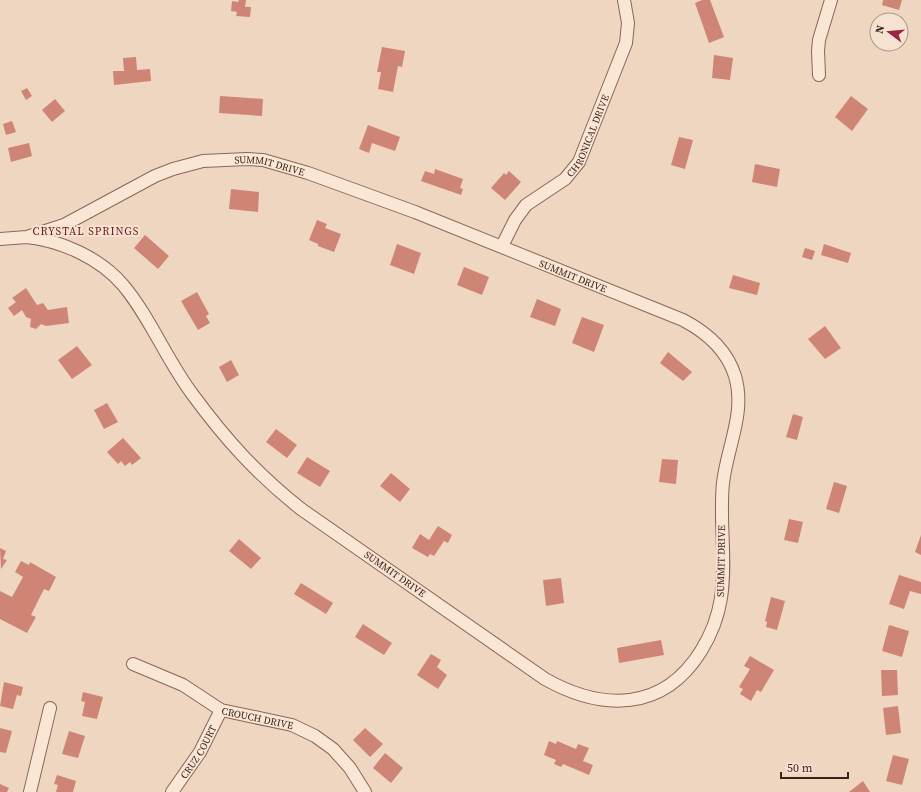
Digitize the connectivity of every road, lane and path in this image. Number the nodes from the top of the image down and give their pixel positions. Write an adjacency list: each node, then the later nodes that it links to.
1 (624, 0): 6 (street, CHRONICAL DRIVE)
2 (831, 0): 3 (street)
3 (819, 75)
4 (27, 237): 5 (street, SUMMIT DRIVE); 6 (street, SUMMIT DRIVE); 6 (street, SUMMIT DRIVE)
5 (0, 239)
6 (502, 246)
7 (133, 664): 9 (street, CROUCH DRIVE)
8 (50, 708): 10 (street)
9 (221, 710): 11 (street, CRUZ COURT); 12 (street, CROUCH DRIVE)
10 (30, 792)
11 (172, 792)
12 (365, 792)

